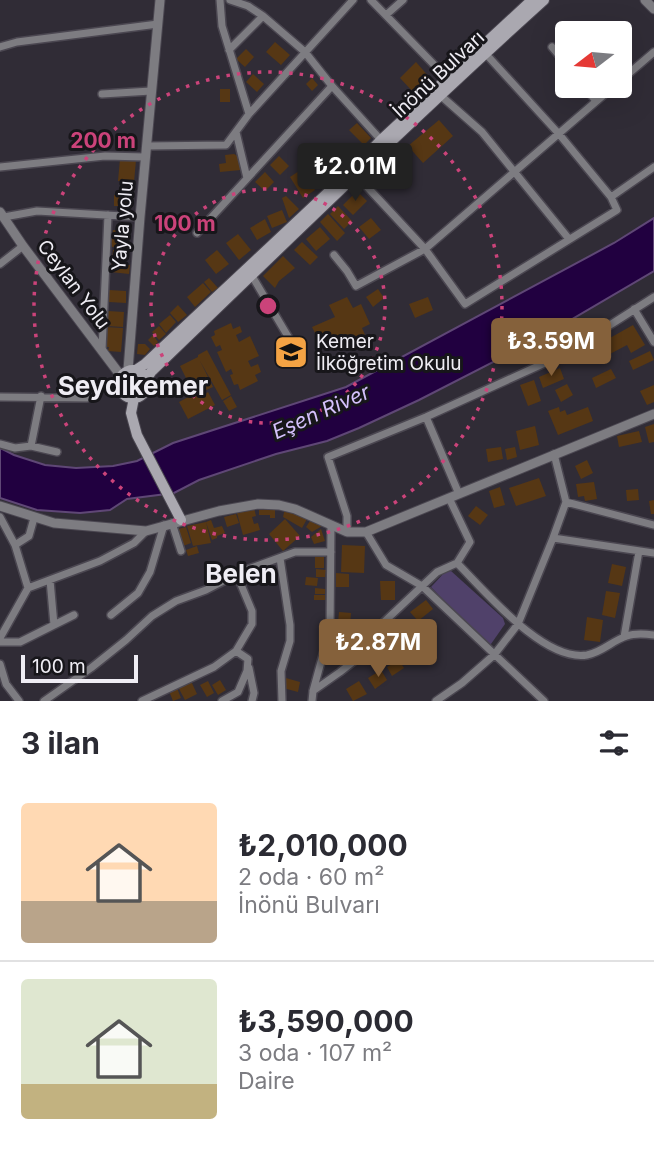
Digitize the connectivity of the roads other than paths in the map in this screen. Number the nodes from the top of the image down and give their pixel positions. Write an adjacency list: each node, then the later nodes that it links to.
1 (160, 0): 13 (street, Yayla yolu)
2 (220, 0): 16 (street)
3 (230, 0): 12 (street)
4 (353, 0): 18 (street)
5 (371, 0): 11 (street)
6 (403, 0): 11 (street)
7 (532, 0): 22 (main road, İnönü Bulvarı)
8 (544, 0): 20 (main road, İnönü Bulvarı)
9 (645, 0): 10 (street)
10 (654, 9)
11 (386, 15): 22 (street)
12 (263, 16): 16 (street); 18 (street)
13 (158, 24): 14 (street); 24 (street, Yayla yolu)
14 (0, 47)
15 (552, 47): 17 (street)
16 (229, 50): 30 (street)
17 (555, 51)
18 (305, 52): 23 (street); 30 (street)
19 (654, 52): 21 (street)
20 (485, 53): 22 (main road, İnönü Bulvarı); 32 (street)
21 (632, 71)
22 (449, 81): 26 (main road, İnönü Bulvarı); 33 (main road, İnönü Bulvarı)
23 (332, 86): 33 (street); 40 (street)
24 (151, 91): 25 (street); 34 (street, Yayla yolu)
25 (102, 94)
26 (440, 95): 38 (street); 39 (main road, İnönü Bulvarı)
27 (594, 98): 29 (street)
28 (600, 98): 29 (street)
29 (596, 101): 32 (street)
30 (249, 114): 31 (street)
31 (236, 132): 34 (street); 40 (street)
32 (559, 134): 38 (street); 41 (street)
33 (381, 140): 39 (main road, İnönü Bulvarı)
34 (147, 146): 35 (street, Yayla yolu)
35 (145, 157): 36 (street); 44 (street, Yayla yolu)
36 (0, 167)
37 (654, 167): 41 (street)
38 (514, 172): 46 (street); 48 (street)
39 (354, 173): 48 (street); 51 (main road, İnönü Bulvarı)
40 (247, 178): 45 (street)
41 (611, 197): 46 (street)
42 (2, 214): 43 (street); 47 (street, Ceylan Yolu)
43 (108, 215): 44 (street); 55 (street)
44 (140, 217): 57 (street, Yayla yolu)
45 (197, 233)
46 (569, 239): 48 (street)
47 (23, 246): 50 (street); 55 (street, Ceylan Yolu)
48 (425, 249): 49 (street)
49 (334, 255)
50 (0, 264)
51 (248, 272): 56 (street); 57 (main road, İnönü Bulvarı); 58 (main road, İnönü Bulvarı)
52 (654, 297): 53 (street)
53 (634, 309): 54 (street); 64 (street)
54 (654, 342)
55 (102, 350): 57 (street, Ceylan Yolu)
56 (302, 360)
57 (128, 372): 58 (main road); 62 (main road)
58 (146, 380): 62 (main road)
59 (41, 396): 60 (street); 61 (street); 66 (street)
60 (0, 397)
61 (87, 398)
62 (134, 398): 75 (main road)
63 (654, 414): 68 (street)
64 (426, 417): 69 (street); 79 (street)
65 (0, 444): 66 (street)
66 (31, 446): 67 (street)
67 (57, 452)
68 (554, 454): 69 (street); 71 (street)
69 (459, 494): 70 (street)
70 (449, 498): 80 (street); 88 (street)
71 (566, 502): 77 (street); 81 (street)
72 (0, 506): 74 (street)
73 (0, 517): 82 (street)
74 (34, 518): 78 (street); 82 (street)
75 (172, 523): 76 (street); 78 (street); 83 (street); 94 (street)
76 (331, 524): 79 (street); 85 (street)
77 (654, 525)
78 (146, 531): 90 (street)
79 (347, 532): 80 (street)
80 (366, 532): 91 (street)
81 (554, 538): 84 (street); 95 (street)
82 (15, 545): 92 (street)
83 (181, 551)
84 (639, 551): 86 (street); 98 (street)
85 (331, 552): 87 (street); 104 (street)
86 (654, 553)
87 (280, 558): 89 (street); 110 (street)
88 (457, 563): 91 (street); 95 (street)
89 (237, 575): 100 (street); 106 (street)
90 (50, 580): 92 (street); 96 (street)
91 (422, 586): 101 (street); 104 (street)
92 (28, 588): 99 (street)
93 (74, 615): 96 (street)
94 (111, 615)
95 (518, 624): 98 (street); 101 (street)
96 (54, 625): 99 (street)
97 (654, 635): 98 (street)
98 (624, 637)
99 (0, 640)
100 (236, 651): 102 (street); 107 (street)
101 (494, 655): 112 (street); 113 (street)
102 (248, 659): 108 (street); 109 (street)
103 (0, 664): 105 (street)
104 (313, 691): 111 (street)
105 (19, 701)
106 (44, 701)
107 (142, 701)
108 (222, 701)
109 (252, 701)
110 (282, 701)
111 (312, 701)
112 (436, 701)
113 (544, 701)

